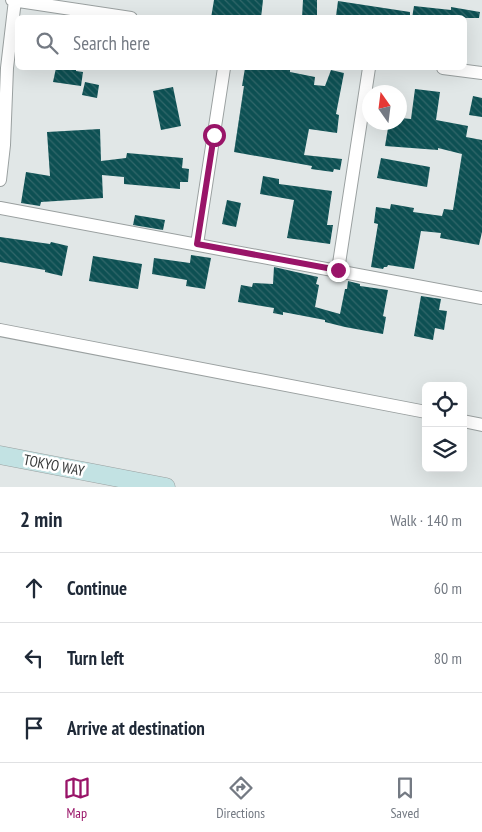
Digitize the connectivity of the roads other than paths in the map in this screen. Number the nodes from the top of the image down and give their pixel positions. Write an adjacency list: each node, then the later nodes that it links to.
1 (13, 0): 2 (street); 7 (street)
2 (111, 15)
3 (224, 70): 9 (street)
4 (369, 70): 10 (street)
5 (456, 70): 6 (street)
6 (482, 74)
7 (0, 180)
8 (0, 208): 9 (street)
9 (197, 244): 10 (street)
10 (338, 270): 11 (street)
11 (482, 298)
12 (0, 330): 13 (street)
13 (422, 411)
14 (467, 421): 15 (street)
15 (482, 425)
16 (0, 454): 17 (main road, TOKYO WAY)
17 (166, 487)

